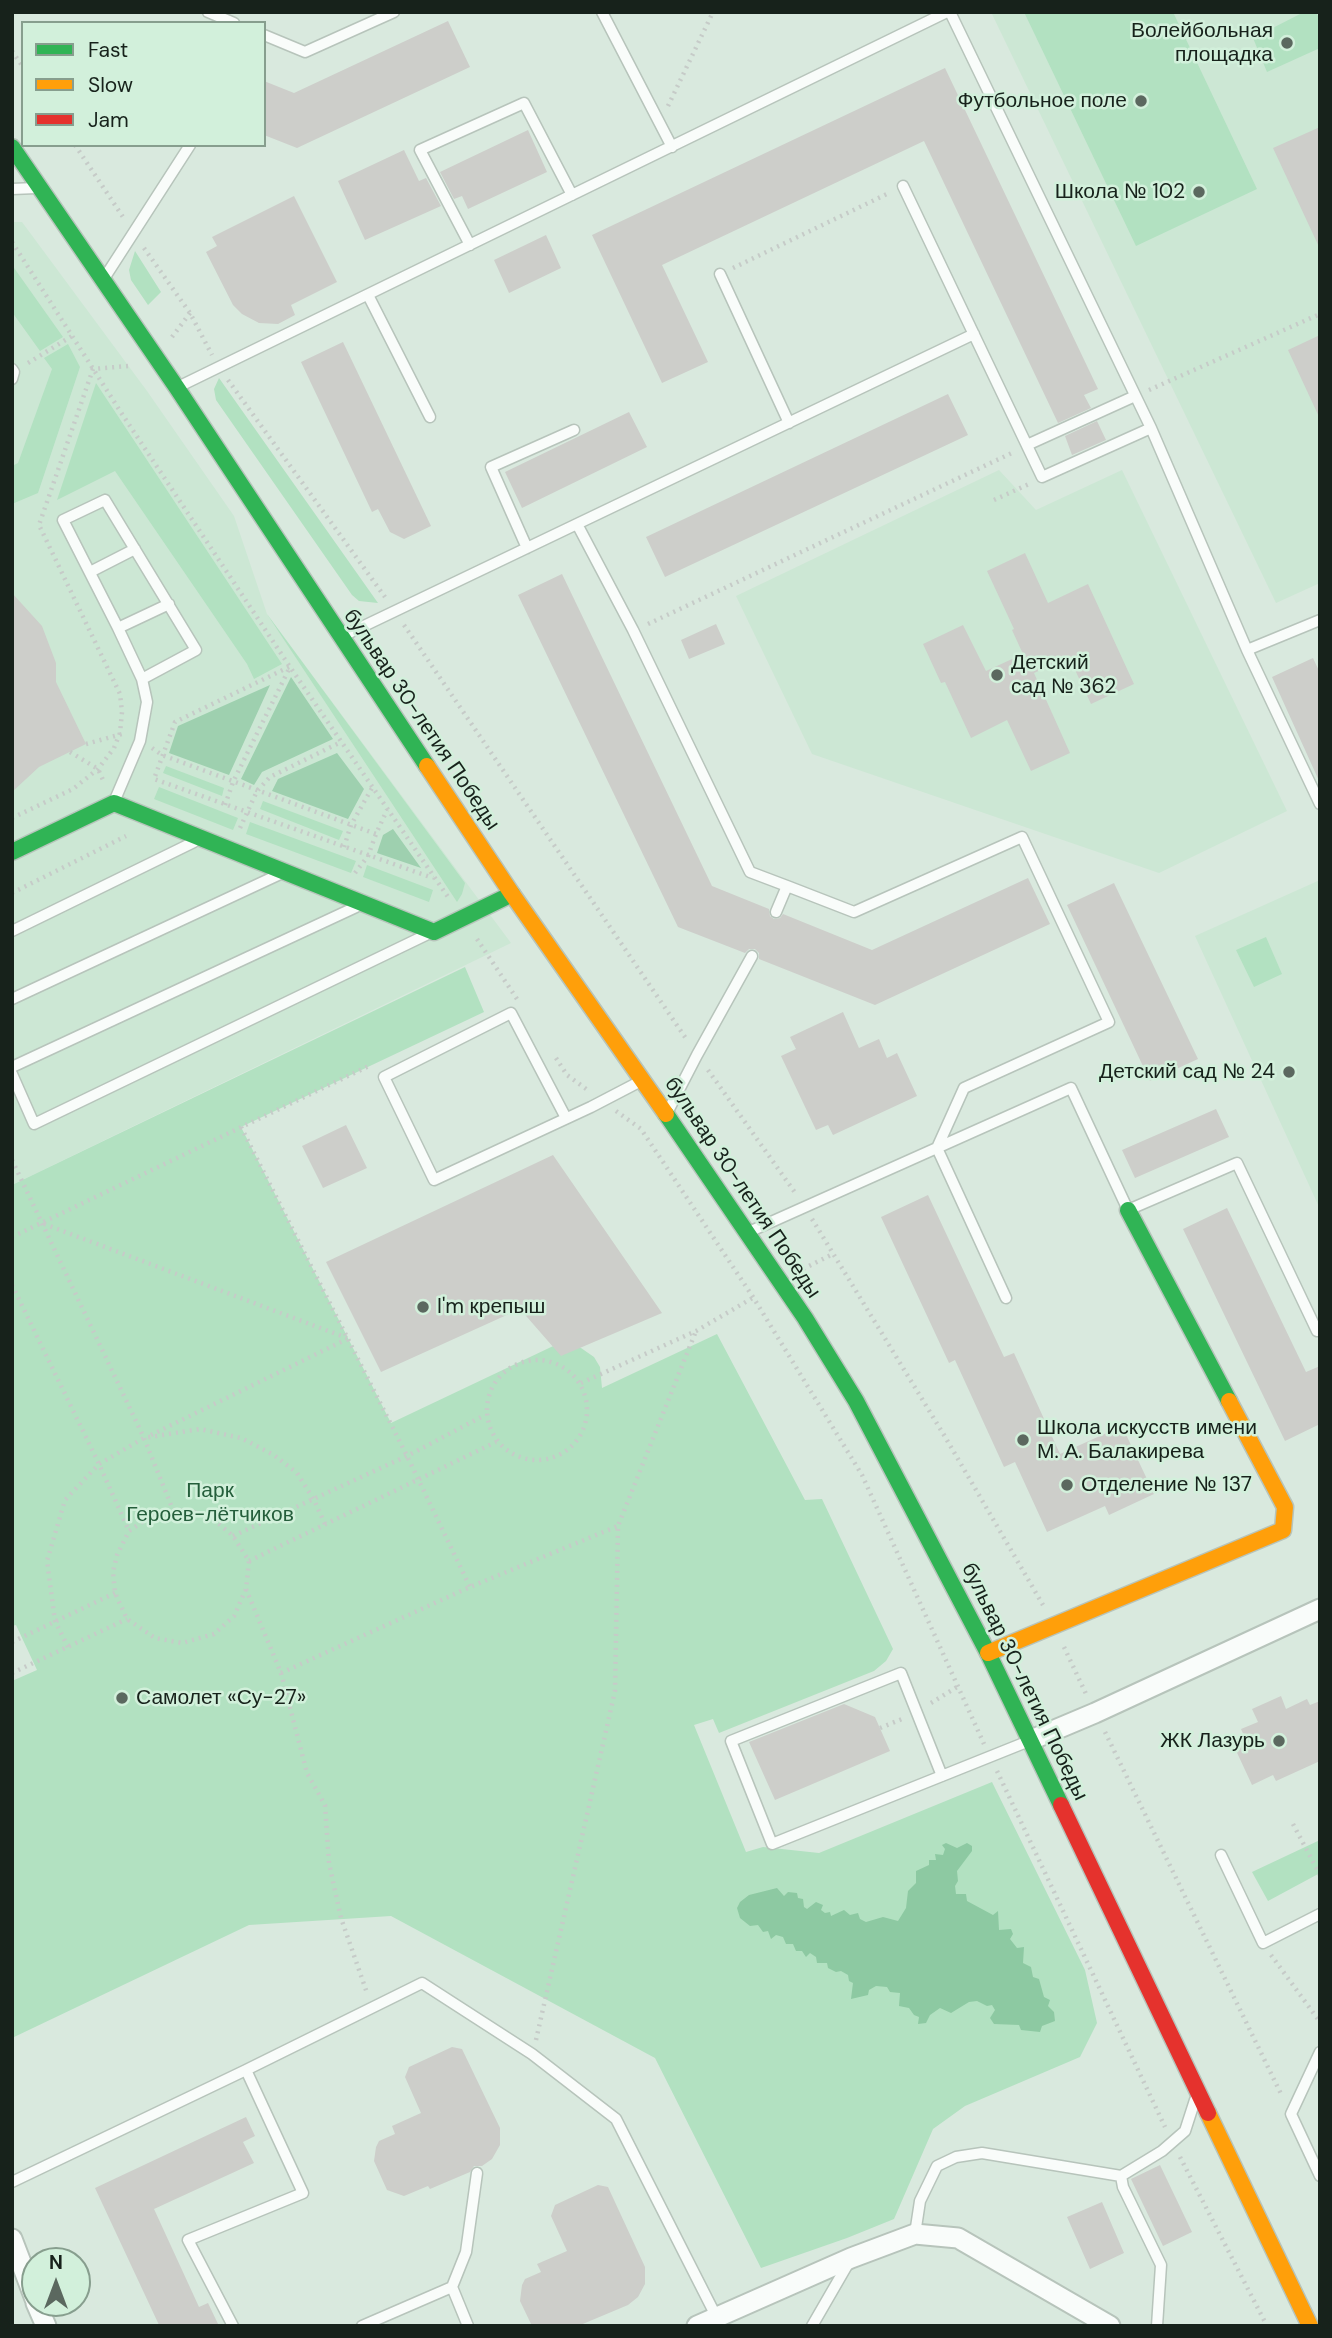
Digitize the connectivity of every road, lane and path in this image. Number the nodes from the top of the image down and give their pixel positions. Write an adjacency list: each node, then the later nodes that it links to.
1 (208, 12): 6 (lane)
2 (394, 12): 7 (lane)
3 (602, 12): 8 (lane)
4 (713, 12): 8 (path)
5 (949, 12): 11 (lane); 32 (lane)
6 (229, 21)
7 (266, 36)
8 (659, 123): 11 (lane)
9 (12, 147): 13 (main road, бульвар 30-летия Победы)
10 (189, 147): 19 (lane)
11 (672, 147): 15 (lane)
12 (903, 186): 18 (path); 22 (lane)
13 (40, 188): 14 (lane); 19 (main road, бульвар 30-летия Победы)
14 (12, 189)
15 (572, 195): 17 (lane); 17 (lane)
16 (12, 242): 23 (path)
17 (470, 245): 20 (lane)
18 (720, 274): 34 (lane)
19 (103, 280): 31 (main road, бульвар 30-летия Победы)
20 (368, 295): 27 (lane); 33 (lane)
21 (1320, 314): 32 (path)
22 (974, 334): 34 (lane); 37 (lane)
23 (72, 336): 25 (path); 29 (path)
24 (171, 338): 27 (path)
25 (42, 354)
26 (128, 366): 29 (path)
27 (219, 368): 31 (lane); 45 (path)
28 (12, 369): 30 (lane)
29 (93, 369): 51 (path); 53 (path)
30 (12, 379)
31 (177, 388): 49 (main road, бульвар 30-летия Победы)
32 (1135, 396): 35 (lane); 37 (lane)
33 (430, 417)
34 (789, 423): 40 (lane)
35 (1151, 428): 38 (lane); 50 (lane)
36 (574, 430): 41 (lane)
37 (1027, 445): 38 (lane); 48 (path)
38 (1042, 477): 39 (path)
39 (994, 500)
40 (577, 524): 41 (lane); 48 (lane)
41 (527, 548): 45 (lane)
42 (135, 549): 43 (lane); 43 (lane); 44 (lane)
43 (90, 572): 47 (lane)
44 (169, 604): 47 (lane); 52 (lane)
45 (395, 611): 49 (lane); 89 (path)
46 (1320, 620): 50 (lane)
47 (118, 628): 52 (lane)
48 (633, 631): 77 (lane)
49 (341, 637): 80 (main road, бульвар 30-летия Победы)
50 (1247, 650): 65 (lane)
51 (290, 667): 55 (path); 58 (path); 60 (path)
52 (142, 679): 54 (lane)
53 (120, 733): 54 (path); 56 (path); 59 (path)
54 (140, 741): 58 (path); 63 (lane)
55 (341, 742): 61 (path); 62 (path)
56 (86, 744)
57 (70, 752): 59 (path)
58 (162, 755): 60 (path); 64 (path)
59 (98, 769): 63 (path); 68 (path)
60 (233, 782): 62 (path); 64 (path)
61 (372, 788): 66 (path); 69 (path)
62 (257, 791): 67 (path); 69 (path)
63 (114, 803): 71 (main road); 74 (main road); 78 (path)
64 (225, 804): 67 (path)
65 (1320, 804)
66 (387, 810): 70 (path); 75 (path)
67 (248, 813): 72 (path); 73 (path)
68 (12, 818)
69 (351, 825): 70 (path); 72 (path)
70 (376, 834): 75 (path)
71 (203, 838): 73 (main road); 83 (lane)
72 (344, 847): 75 (path)
73 (228, 849): 76 (main road)
74 (12, 852)
75 (368, 856): 79 (path)
76 (286, 872): 79 (main road); 87 (lane)
77 (788, 886): 82 (lane); 97 (lane)
78 (12, 893)
79 (340, 894): 81 (main road)
80 (512, 894): 84 (main road); 93 (main road, бульвар 30-летия Победы)
81 (363, 903): 84 (main road); 91 (lane)
82 (776, 912)
83 (12, 931)
84 (434, 932): 92 (lane)
85 (752, 956): 89 (lane)
86 (515, 997): 88 (path)
87 (12, 999)
88 (505, 1002)
89 (697, 1055): 94 (lane); 99 (path)
90 (375, 1063): 96 (path)
91 (12, 1067)
92 (12, 1074)
93 (642, 1080): 94 (main road, бульвар 30-летия Победы); 95 (lane)
94 (666, 1115): 102 (main road, бульвар 30-летия Победы)
95 (566, 1118): 95 (lane)
96 (241, 1127): 101 (path); 108 (path)
97 (937, 1148): 99 (lane); 100 (lane); 105 (lane)
98 (12, 1160): 101 (path)
99 (805, 1207): 102 (lane); 129 (path)
100 (1128, 1210): 106 (lane); 129 (main road)
101 (43, 1223): 103 (path); 108 (path); 111 (path)
102 (747, 1233): 132 (main road, бульвар 30-летия Победы)
103 (12, 1237)
104 (12, 1285): 114 (path)
105 (1006, 1298)
106 (1320, 1330)
107 (696, 1331): 109 (path); 119 (path); 137 (path)
108 (348, 1338): 111 (path); 113 (path)
109 (581, 1383): 110 (path); 112 (path)
110 (485, 1415): 112 (path); 113 (path)
111 (144, 1438): 114 (path); 116 (path); 117 (path)
112 (496, 1442): 115 (path)
113 (407, 1456): 115 (path); 116 (path)
114 (99, 1464): 120 (path); 128 (path)
115 (419, 1479): 118 (path); 123 (path)
116 (314, 1500): 118 (path); 121 (path)
117 (173, 1510): 120 (path); 121 (path)
118 (325, 1524): 122 (path)
119 (618, 1526): 123 (path); 147 (path)
120 (129, 1531): 125 (path)
121 (233, 1536): 122 (path)
122 (248, 1561): 124 (path)
123 (470, 1587): 134 (path)
124 (246, 1589): 127 (path); 134 (path)
125 (115, 1593): 127 (path); 128 (path)
126 (1320, 1609): 135 (street)
127 (127, 1619): 131 (path)
128 (55, 1621): 130 (path); 131 (path)
129 (1054, 1625): 132 (main road); 135 (path)
130 (12, 1642)
131 (68, 1647): 133 (path)
132 (988, 1653): 136 (main road, бульвар 30-летия Победы)
133 (12, 1673)
134 (281, 1673): 144 (path)
135 (1096, 1713): 136 (street); 150 (path)
136 (1031, 1740): 137 (lane); 149 (main road, бульвар 30-летия Победы)
137 (990, 1756): 138 (lane); 151 (path)
138 (942, 1776): 138 (lane)
139 (1293, 1824): 141 (path)
140 (1221, 1855): 143 (lane)
141 (1320, 1875)
142 (1320, 1913): 143 (lane)
143 (1263, 1943): 145 (path)
144 (372, 2007): 147 (lane); 148 (lane)
145 (1320, 2022)
146 (1320, 2052): 150 (lane)
147 (533, 2054): 161 (lane)
148 (246, 2070): 155 (lane); 162 (lane)
149 (1198, 2093): 151 (lane); 170 (main road, бульвар 30-летия Победы)
150 (1291, 2114): 154 (lane)
151 (1172, 2142): 153 (lane); 169 (path)
152 (477, 2174): 160 (lane)
153 (1121, 2176): 156 (lane); 168 (lane)
154 (1320, 2176)
155 (12, 2182)
156 (915, 2234): 158 (street); 167 (street)
157 (12, 2239): 159 (street)
158 (851, 2258): 161 (street); 166 (lane)
159 (21, 2262)
160 (452, 2287): 163 (lane); 164 (lane)
161 (717, 2318): 165 (street)
162 (233, 2326)
163 (362, 2326)
164 (468, 2326)
165 (697, 2326)
166 (812, 2326)
167 (1110, 2326)
168 (1157, 2326)
169 (1267, 2326)
170 (1310, 2326)

